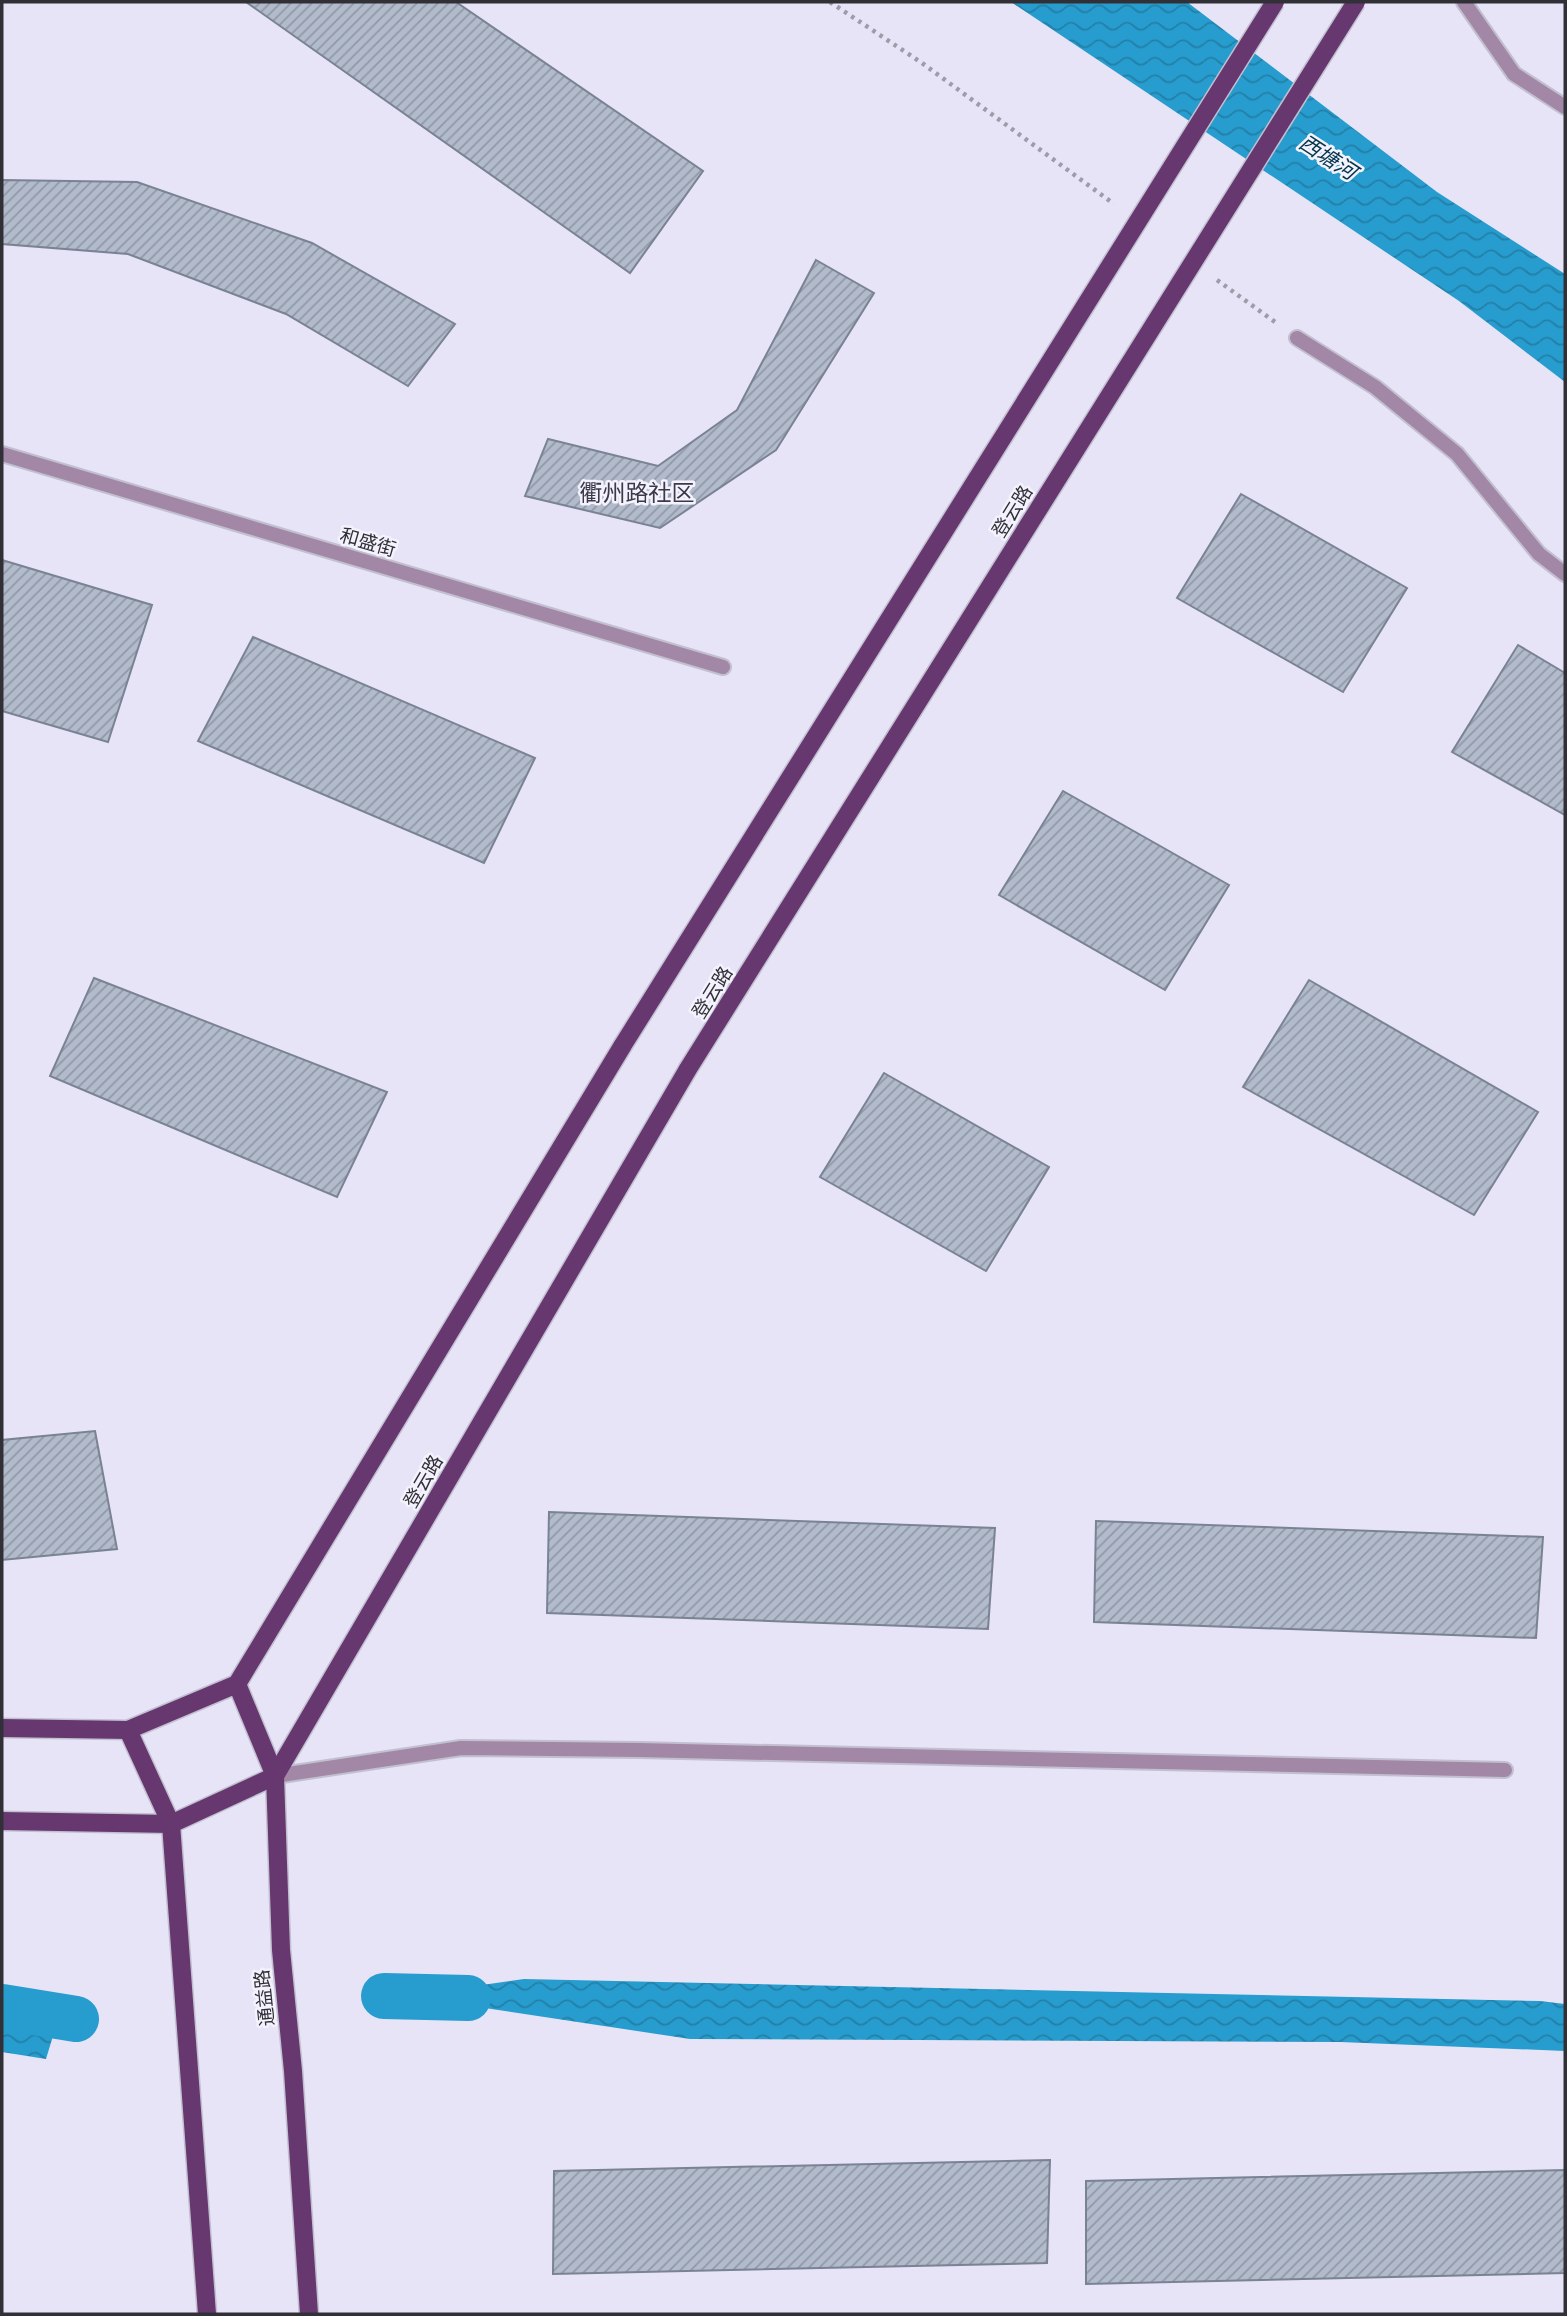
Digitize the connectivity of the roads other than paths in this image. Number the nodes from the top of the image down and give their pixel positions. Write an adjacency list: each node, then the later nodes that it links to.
1 (1275, 2): 9 (main road, bridge)
2 (1356, 2): 13 (main road, 登云路, bridge)
3 (1464, 2): 4 (street)
4 (1565, 107)
5 (1297, 338): 7 (street)
6 (2, 454): 8 (street, 和盛街)
7 (1565, 574)
8 (723, 667)
9 (237, 1684): 11 (main road); 13 (main road, 通益路)
10 (2, 1728): 11 (main road)
11 (128, 1730): 15 (main road)
12 (1505, 1770): 13 (street)
13 (275, 1776): 15 (main road); 17 (main road, 通益路)
14 (2, 1821): 15 (main road)
15 (171, 1824): 16 (main road)
16 (207, 2314)
17 (309, 2314)

